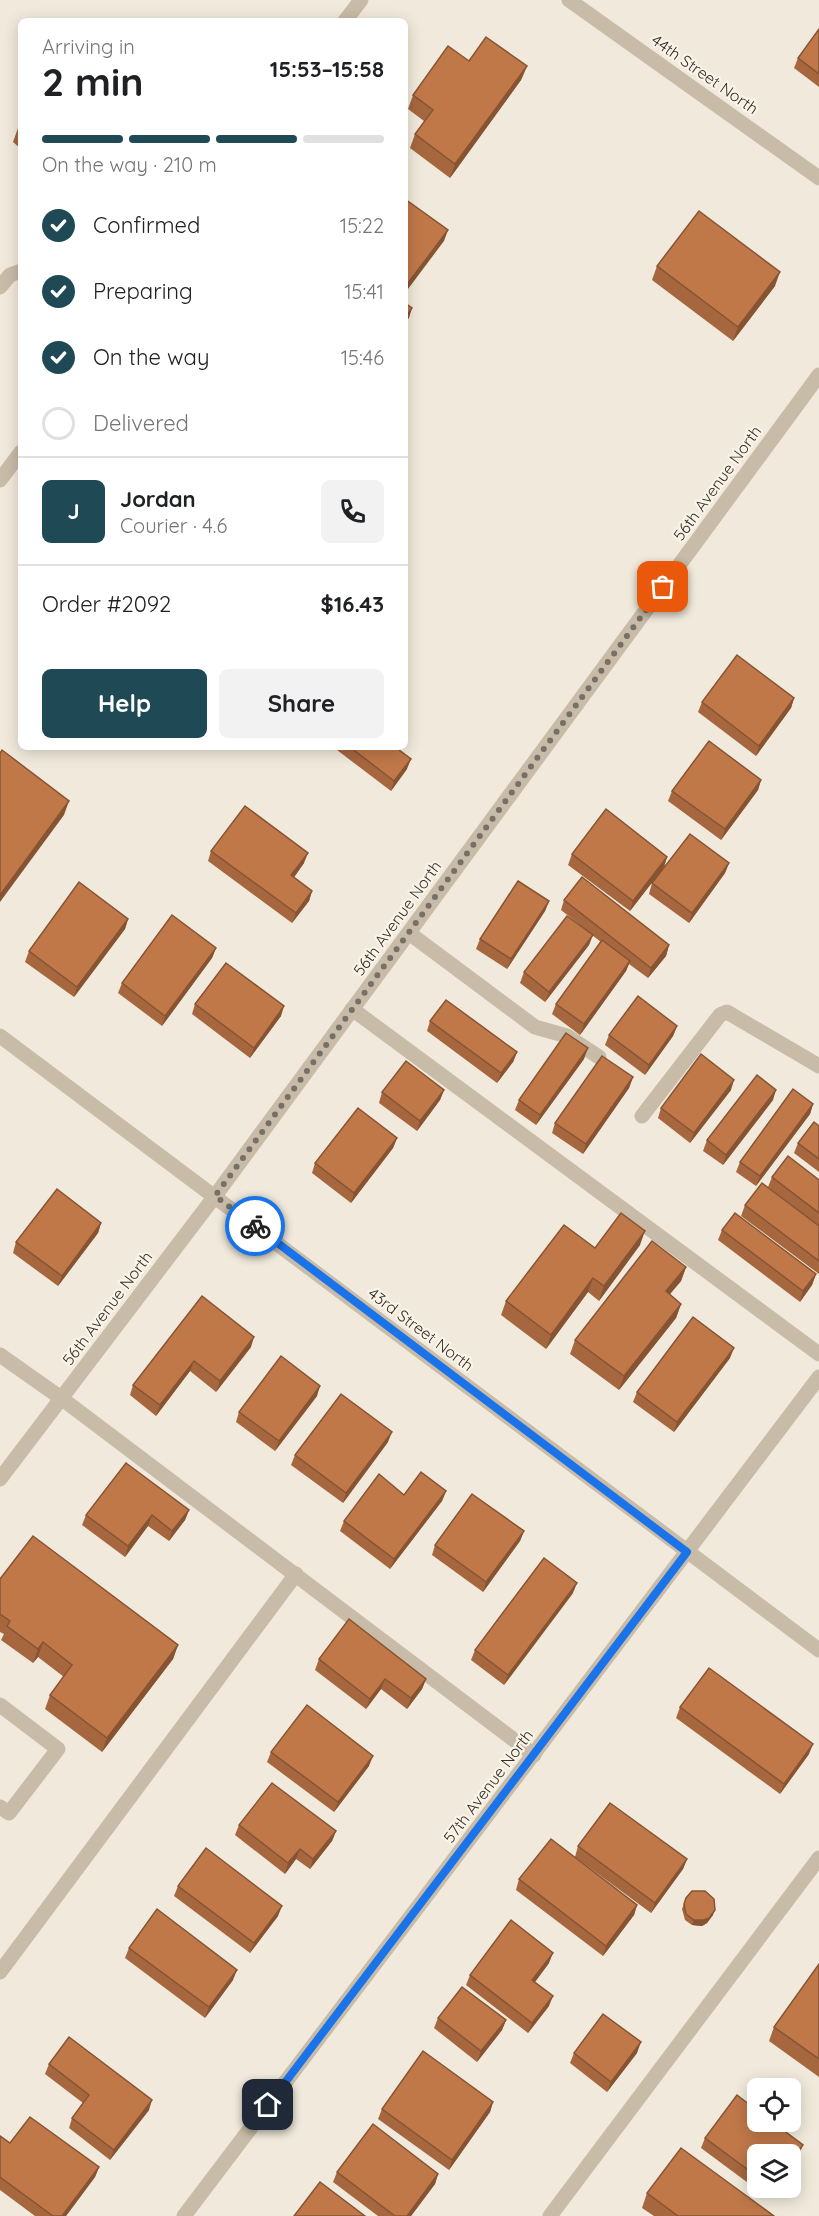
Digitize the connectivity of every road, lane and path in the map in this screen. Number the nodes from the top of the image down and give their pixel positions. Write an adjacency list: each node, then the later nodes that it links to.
1 (361, 0): 3 (street)
2 (569, 0): 4 (street, 44th Street North)
3 (347, 18)
4 (819, 178)
5 (18, 272): 6 (street)
6 (0, 287)
7 (819, 375): 10 (street, 56th Avenue North)
8 (18, 456): 9 (street)
9 (0, 480)
10 (409, 933): 11 (street, 56th Avenue North); 13 (street)
11 (352, 1009): 16 (street, 56th Avenue North); 17 (street)
12 (0, 1036): 16 (street, 43rd Street North)
13 (599, 1057)
14 (819, 1066): 15 (street)
15 (642, 1116)
16 (215, 1196): 20 (street, 56th Avenue North); 22 (street, 43rd Street North)
17 (819, 1354)
18 (0, 1355): 20 (street)
19 (819, 1377): 22 (street, 57th Avenue North)
20 (62, 1398): 21 (street, 56th Avenue North); 23 (street)
21 (0, 1479)
22 (687, 1552): 24 (street, 43rd Street North); 26 (street, 57th Avenue North)
23 (296, 1574): 26 (street); 29 (street)
24 (819, 1650)
25 (0, 1705): 27 (street)
26 (534, 1755): 30 (street, 57th Avenue North)
27 (0, 1807)
28 (819, 1858): 31 (street)
29 (0, 1972)
30 (184, 2216)
31 (550, 2216)

